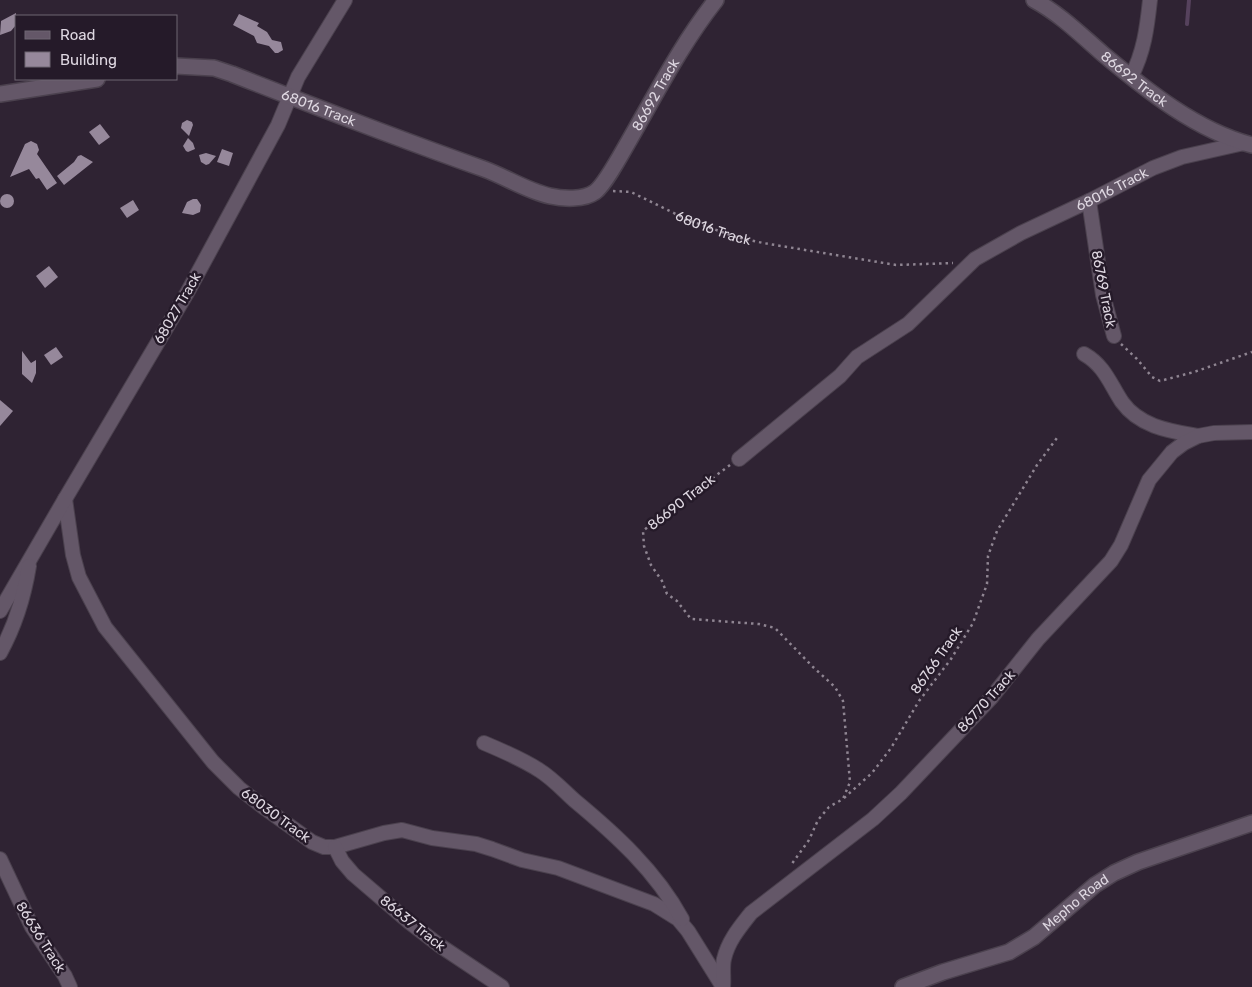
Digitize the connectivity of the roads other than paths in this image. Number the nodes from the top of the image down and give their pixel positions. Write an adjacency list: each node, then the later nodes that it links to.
1 (345, 0): 9 (street, 68027 Track)
2 (716, 0): 11 (street, 86692 Track)
3 (1034, 0): 6 (street, 86692 Track)
4 (1150, 0): 6 (street)
5 (178, 66): 9 (street, 68016 Track)
6 (1131, 77): 10 (street, 86692 Track)
7 (91, 80): 8 (street)
8 (0, 94)
9 (289, 97): 11 (street, 68016 Track); 18 (street, 68027 Track)
10 (1248, 144): 12 (street, 68016 Track)
11 (596, 192)
12 (1089, 201): 13 (street, 86769 Track); 17 (street, 68016 Track)
13 (1114, 336)
14 (1084, 354): 16 (street)
15 (1252, 432): 16 (street, 86770 Track)
16 (1198, 436): 29 (street, 86770 Track)
17 (739, 459)
18 (64, 499): 19 (street, 68027 Track); 24 (street, 68030 Track)
19 (30, 558): 20 (street, 68027 Track); 21 (street)
20 (0, 611)
21 (0, 653)
22 (484, 743): 26 (street)
23 (1252, 823): 30 (street, Mepho Road)
24 (335, 847): 26 (street, 68030 Track); 28 (street, 86637 Track)
25 (0, 859): 27 (street, 86636 Track)
26 (688, 931): 29 (street, 68030 Track)
27 (70, 987)
28 (502, 987)
29 (723, 987)
30 (903, 987)

